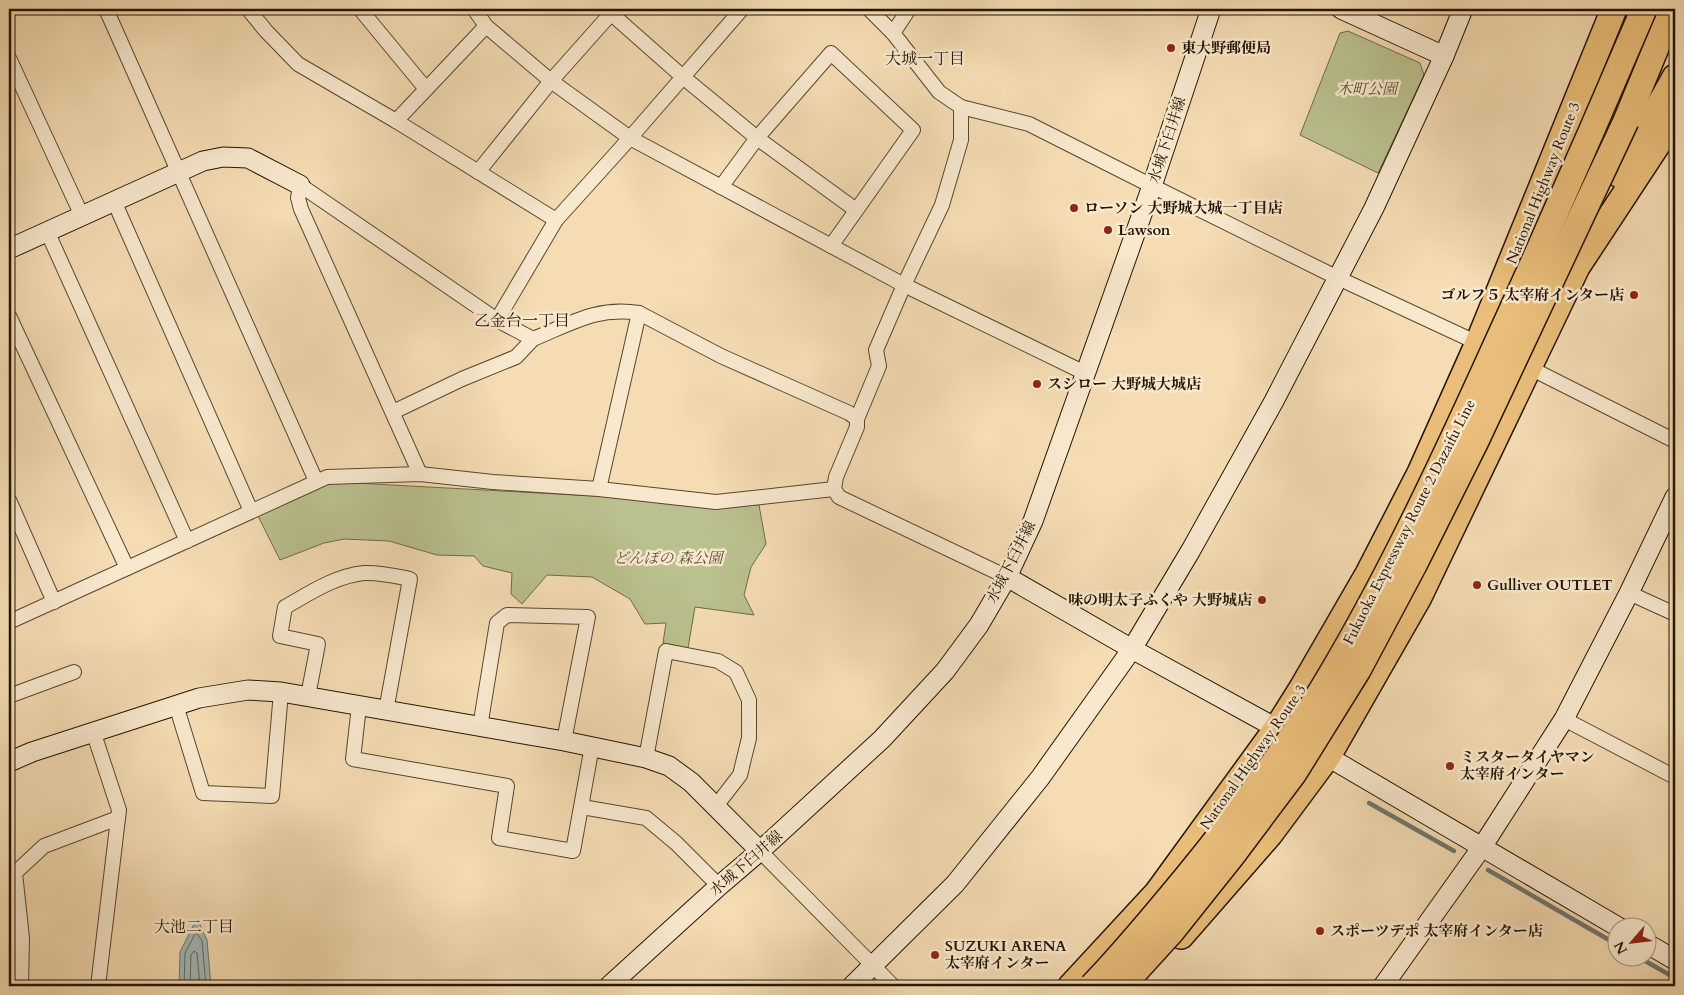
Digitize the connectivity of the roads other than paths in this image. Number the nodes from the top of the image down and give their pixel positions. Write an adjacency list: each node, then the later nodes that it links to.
1 (106, 9): 30 (street)
2 (248, 9): 26 (street)
3 (360, 9): 23 (street)
4 (474, 9): 16 (street)
5 (742, 9): 20 (street)
6 (869, 9): 17 (street)
7 (909, 9): 17 (street)
8 (1210, 9): 33 (street, 水城下臼井線)
9 (1341, 9): 18 (street)
10 (1463, 9): 18 (street)
11 (1614, 9): 49 (highway, National Highway Route 3)
12 (1644, 9): 105 (highway, Fukuoka Expressway Route 2 Dazaifu Line, bridge)
13 (1672, 9): 27 (highway)
14 (611, 10): 20 (street); 22 (street)
15 (1675, 13): 27 (highway)
16 (486, 26): 22 (street); 23 (street)
17 (893, 34): 24 (street)
18 (1444, 56): 43 (street)
19 (9, 58): 37 (street)
20 (683, 77): 28 (street); 29 (street)
21 (1675, 77): 42 (highway)
22 (551, 82): 28 (street); 31 (street)
23 (426, 89): 26 (street)
24 (961, 107): 33 (street); 44 (street)
25 (1675, 118): 42 (highway)
26 (396, 121): 31 (street)
27 (1626, 121): 106 (highway, Fukuoka Expressway Route 2 Dazaifu Line, bridge)
28 (630, 138): 34 (street); 38 (street)
29 (757, 138): 34 (street); 36 (street); 36 (street)
30 (179, 172): 32 (street); 35 (street); 56 (street)
31 (478, 172): 38 (street)
32 (300, 185): 47 (street); 52 (street)
33 (1152, 186): 43 (street); 51 (street, 水城下臼井線)
34 (721, 187): 40 (street)
35 (114, 201): 37 (street); 61 (street)
36 (856, 210): 40 (street)
37 (82, 216): 39 (street)
38 (556, 220): 47 (street)
39 (47, 231): 41 (street); 62 (street)
40 (831, 246): 44 (street)
41 (9, 249)
42 (1577, 267): 50 (highway)
43 (1338, 278): 49 (street); 69 (street)
44 (904, 286): 51 (street); 53 (street)
45 (638, 313): 48 (street); 53 (street); 58 (street)
46 (9, 316): 63 (street)
47 (497, 320): 48 (street)
48 (533, 339): 52 (street)
49 (1478, 343): 50 (street); 79 (highway, National Highway Route 3)
50 (1529, 368): 54 (street); 83 (highway)
51 (1085, 373): 64 (street, 水城下臼井線)
52 (393, 412): 55 (street)
53 (857, 419): 57 (street)
54 (1675, 441)
55 (420, 474): 56 (street); 58 (street)
56 (316, 481): 61 (street)
57 (834, 489): 58 (street); 64 (street)
58 (599, 490)
59 (1675, 497): 65 (street)
60 (9, 500): 66 (street)
61 (251, 511): 62 (street)
62 (187, 541): 63 (street)
63 (127, 568): 66 (street)
64 (1007, 576): 69 (street); 91 (street, 水城下臼井線)
65 (1629, 593): 67 (street); 77 (street)
66 (54, 602): 68 (street)
67 (1675, 614)
68 (9, 622)
69 (1132, 649): 79 (street); 97 (street)
70 (74, 672): 72 (street)
71 (281, 692): 73 (street); 74 (street); 74 (street)
72 (9, 696)
73 (308, 696): 75 (street); 76 (street)
74 (176, 705): 80 (street)
75 (359, 706): 76 (street); 88 (street)
76 (386, 711): 78 (street)
77 (1564, 719): 86 (street); 90 (street)
78 (480, 726): 81 (street); 81 (street)
79 (1277, 728): 83 (street); 104 (highway, National Highway Route 3)
80 (94, 731): 85 (street); 89 (street)
81 (564, 741): 82 (street)
82 (592, 746): 84 (street); 88 (street)
83 (1328, 756): 90 (street); 107 (highway)
84 (646, 758): 87 (street); 87 (street)
85 (9, 762)
86 (1675, 777)
87 (716, 806): 91 (street)
88 (582, 807): 93 (street)
89 (118, 818): 92 (street); 100 (street)
90 (1482, 847): 94 (street); 98 (street)
91 (760, 852): 93 (street, 水城下臼井線); 97 (street)
92 (12, 871): 99 (street)
93 (719, 886): 101 (street, 水城下臼井線)
94 (1606, 920)
95 (1656, 949): 96 (street)
96 (1675, 960)
97 (873, 966): 102 (street); 103 (street)
98 (1391, 984)
99 (21, 986)
100 (98, 986)
101 (610, 986)
102 (852, 986)
103 (892, 986)
104 (1071, 986)
105 (1092, 986)
106 (1122, 986)
107 (1136, 986)

